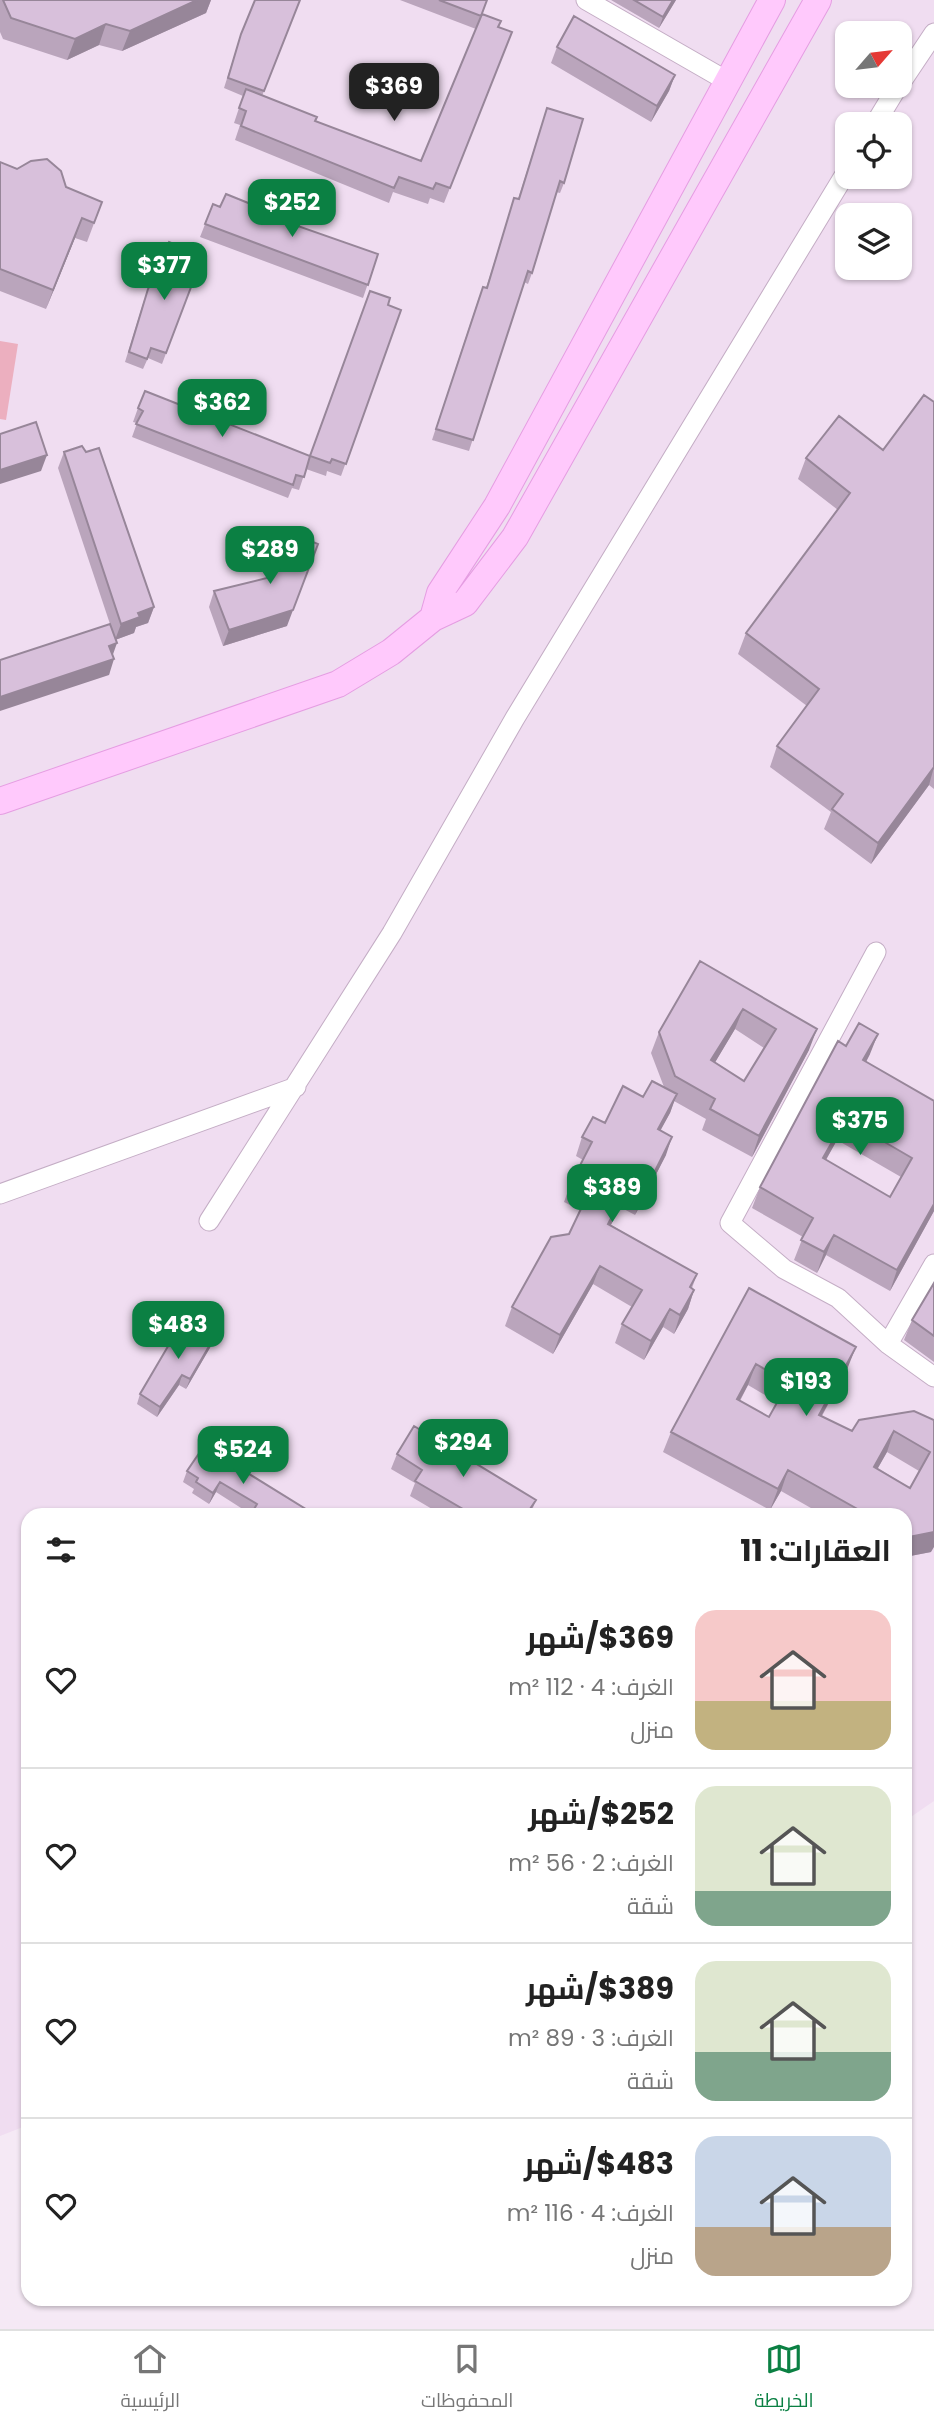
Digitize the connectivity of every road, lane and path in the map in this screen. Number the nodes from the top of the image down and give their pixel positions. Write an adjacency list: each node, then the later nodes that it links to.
1 (586, 0): 6 (street)
2 (772, 0): 6 (main road)
3 (818, 0): 8 (main road)
4 (934, 33): 5 (street)
5 (912, 66)
6 (727, 81): 8 (main road)
7 (836, 189): 11 (street)
8 (433, 618): 9 (main road)
9 (0, 801)
10 (876, 952): 15 (street)
11 (296, 1087): 12 (street); 13 (street)
12 (0, 1194)
13 (209, 1221)
14 (934, 1264): 15 (street)
15 (888, 1344): 16 (street)
16 (934, 1377)

